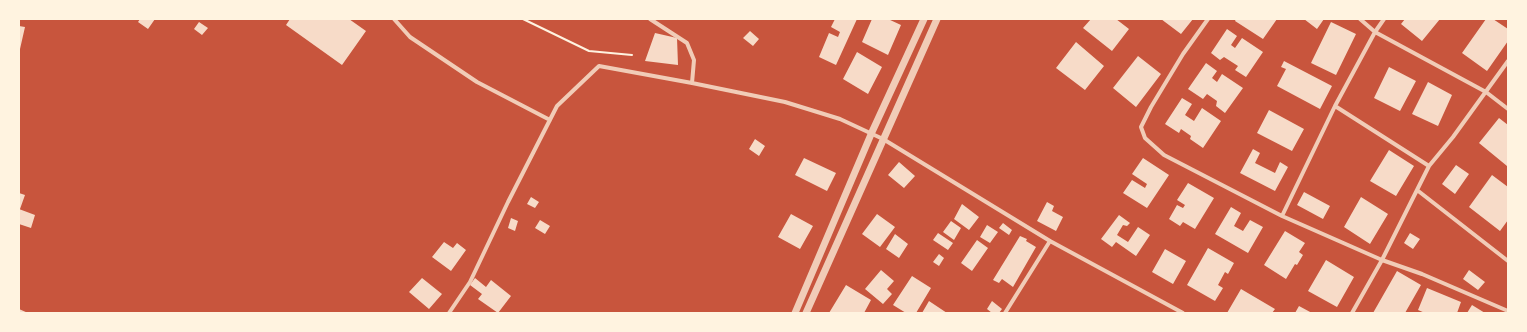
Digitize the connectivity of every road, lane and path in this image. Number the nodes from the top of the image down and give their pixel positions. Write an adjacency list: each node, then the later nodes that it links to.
1 (394, 19): 16 (street)
2 (523, 19): 10 (path)
3 (650, 19): 12 (street)
4 (924, 19): 17 (street)
5 (937, 19): 18 (street)
6 (1208, 19): 21 (street)
7 (1360, 19): 9 (street)
8 (1384, 19): 9 (street)
9 (1375, 32): 13 (street); 14 (street)
10 (632, 55)
11 (1508, 61): 13 (street)
12 (692, 83): 16 (street); 17 (street)
13 (1486, 92): 15 (street); 19 (street)
14 (1335, 106): 19 (street); 21 (street)
15 (1508, 109)
16 (550, 120): 26 (street)
17 (872, 132): 18 (street); 27 (street)
18 (883, 139): 22 (street); 28 (street)
19 (1429, 166): 20 (street)
20 (1417, 190): 23 (street); 24 (street)
21 (1282, 216): 23 (street)
22 (1050, 241): 29 (street); 30 (street)
23 (1382, 260): 25 (street); 31 (street)
24 (1508, 261)
25 (1508, 311)
26 (449, 313)
27 (795, 313)
28 (806, 313)
29 (1004, 313)
30 (1183, 313)
31 (1352, 313)

